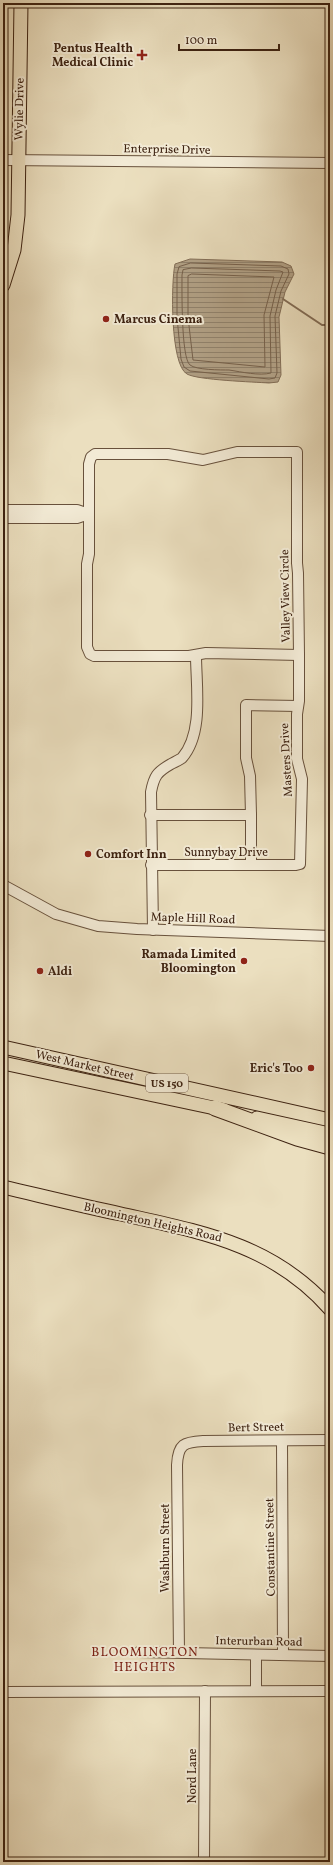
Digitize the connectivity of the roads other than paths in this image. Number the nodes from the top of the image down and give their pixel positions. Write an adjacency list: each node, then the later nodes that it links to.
1 (21, 3): 3 (main road, Wylie Drive)
2 (3, 160): 3 (street, Enterprise Drive)
3 (18, 160): 4 (street, Enterprise Drive); 5 (main road, Wylie Drive)
4 (330, 163)
5 (3, 285)
6 (3, 510): 7 (street)
7 (89, 514): 8 (street); 9 (street, Valley View Circle); 10 (street, Valley View Circle)
8 (3, 518)
9 (196, 655): 10 (street, Valley View Circle); 13 (street)
10 (299, 655): 11 (street, Masters Drive)
11 (298, 706): 12 (street); 14 (street, Masters Drive)
12 (250, 815): 13 (street); 16 (street)
13 (150, 816): 15 (street)
14 (300, 864): 16 (street, Sunnybay Drive)
15 (151, 865): 16 (street, Sunnybay Drive); 18 (street)
16 (251, 865)
17 (3, 885): 18 (street, Maple Hill Road)
18 (152, 930): 19 (street, Maple Hill Road)
19 (330, 936)
20 (3, 1047): 23 (main road, West Market Street / US 150)
21 (3, 1063): 22 (main road, West Market Street / US 150)
22 (215, 1108): 24 (main road, West Market Street / US 150); 25 (highway)
23 (330, 1120)
24 (330, 1134)
25 (330, 1147)
26 (3, 1187): 27 (main road, Bloomington Heights Road)
27 (330, 1309)
28 (330, 1440): 29 (street, Bert Street)
29 (282, 1441): 30 (street, Bert Street); 33 (street, Constantine Street)
30 (183, 1445): 32 (street, Washburn Street)
31 (139, 1652): 32 (street, Interurban Road)
32 (179, 1652): 34 (street, Interurban Road)
33 (283, 1654): 34 (street, Interurban Road); 35 (street, Interurban Road)
34 (256, 1655): 37 (street)
35 (330, 1656)
36 (205, 1691): 37 (street); 39 (street); 40 (street, Nord Lane)
37 (256, 1691): 38 (street)
38 (330, 1691)
39 (3, 1692)
40 (204, 1862)

